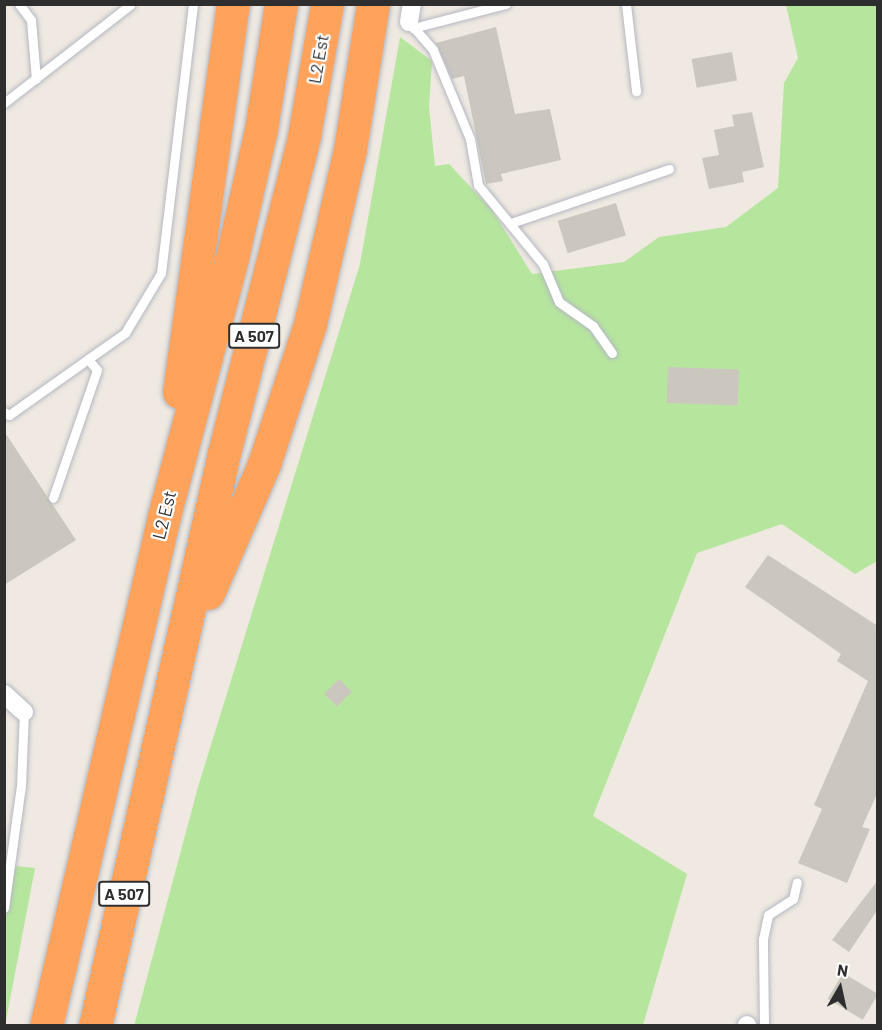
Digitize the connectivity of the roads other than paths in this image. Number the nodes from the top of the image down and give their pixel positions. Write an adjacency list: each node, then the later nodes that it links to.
1 (19, 4): 11 (lane)
2 (130, 4): 11 (lane)
3 (193, 4): 17 (lane)
4 (233, 4): 20 (highway)
5 (281, 4): 20 (highway, L2 Est / A 507)
6 (327, 4): 21 (highway, L2 Est / A 507)
7 (373, 4): 21 (highway)
8 (506, 4): 10 (lane)
9 (626, 4): 12 (lane)
10 (411, 18): 15 (lane)
11 (36, 80): 13 (lane)
12 (636, 92)
13 (4, 103)
14 (669, 169): 15 (lane)
15 (511, 223): 16 (lane)
16 (612, 353)
17 (88, 359): 18 (lane); 19 (lane)
18 (4, 411)
19 (53, 498)
20 (164, 516): 27 (highway, L2 Est / A 507)
21 (176, 667): 28 (highway, L2 Est / A 507)
22 (4, 694): 23 (street)
23 (24, 712): 25 (lane)
24 (797, 882): 29 (lane)
25 (6, 884): 26 (lane)
26 (4, 908)
27 (46, 1026)
28 (95, 1026)
29 (764, 1026)

